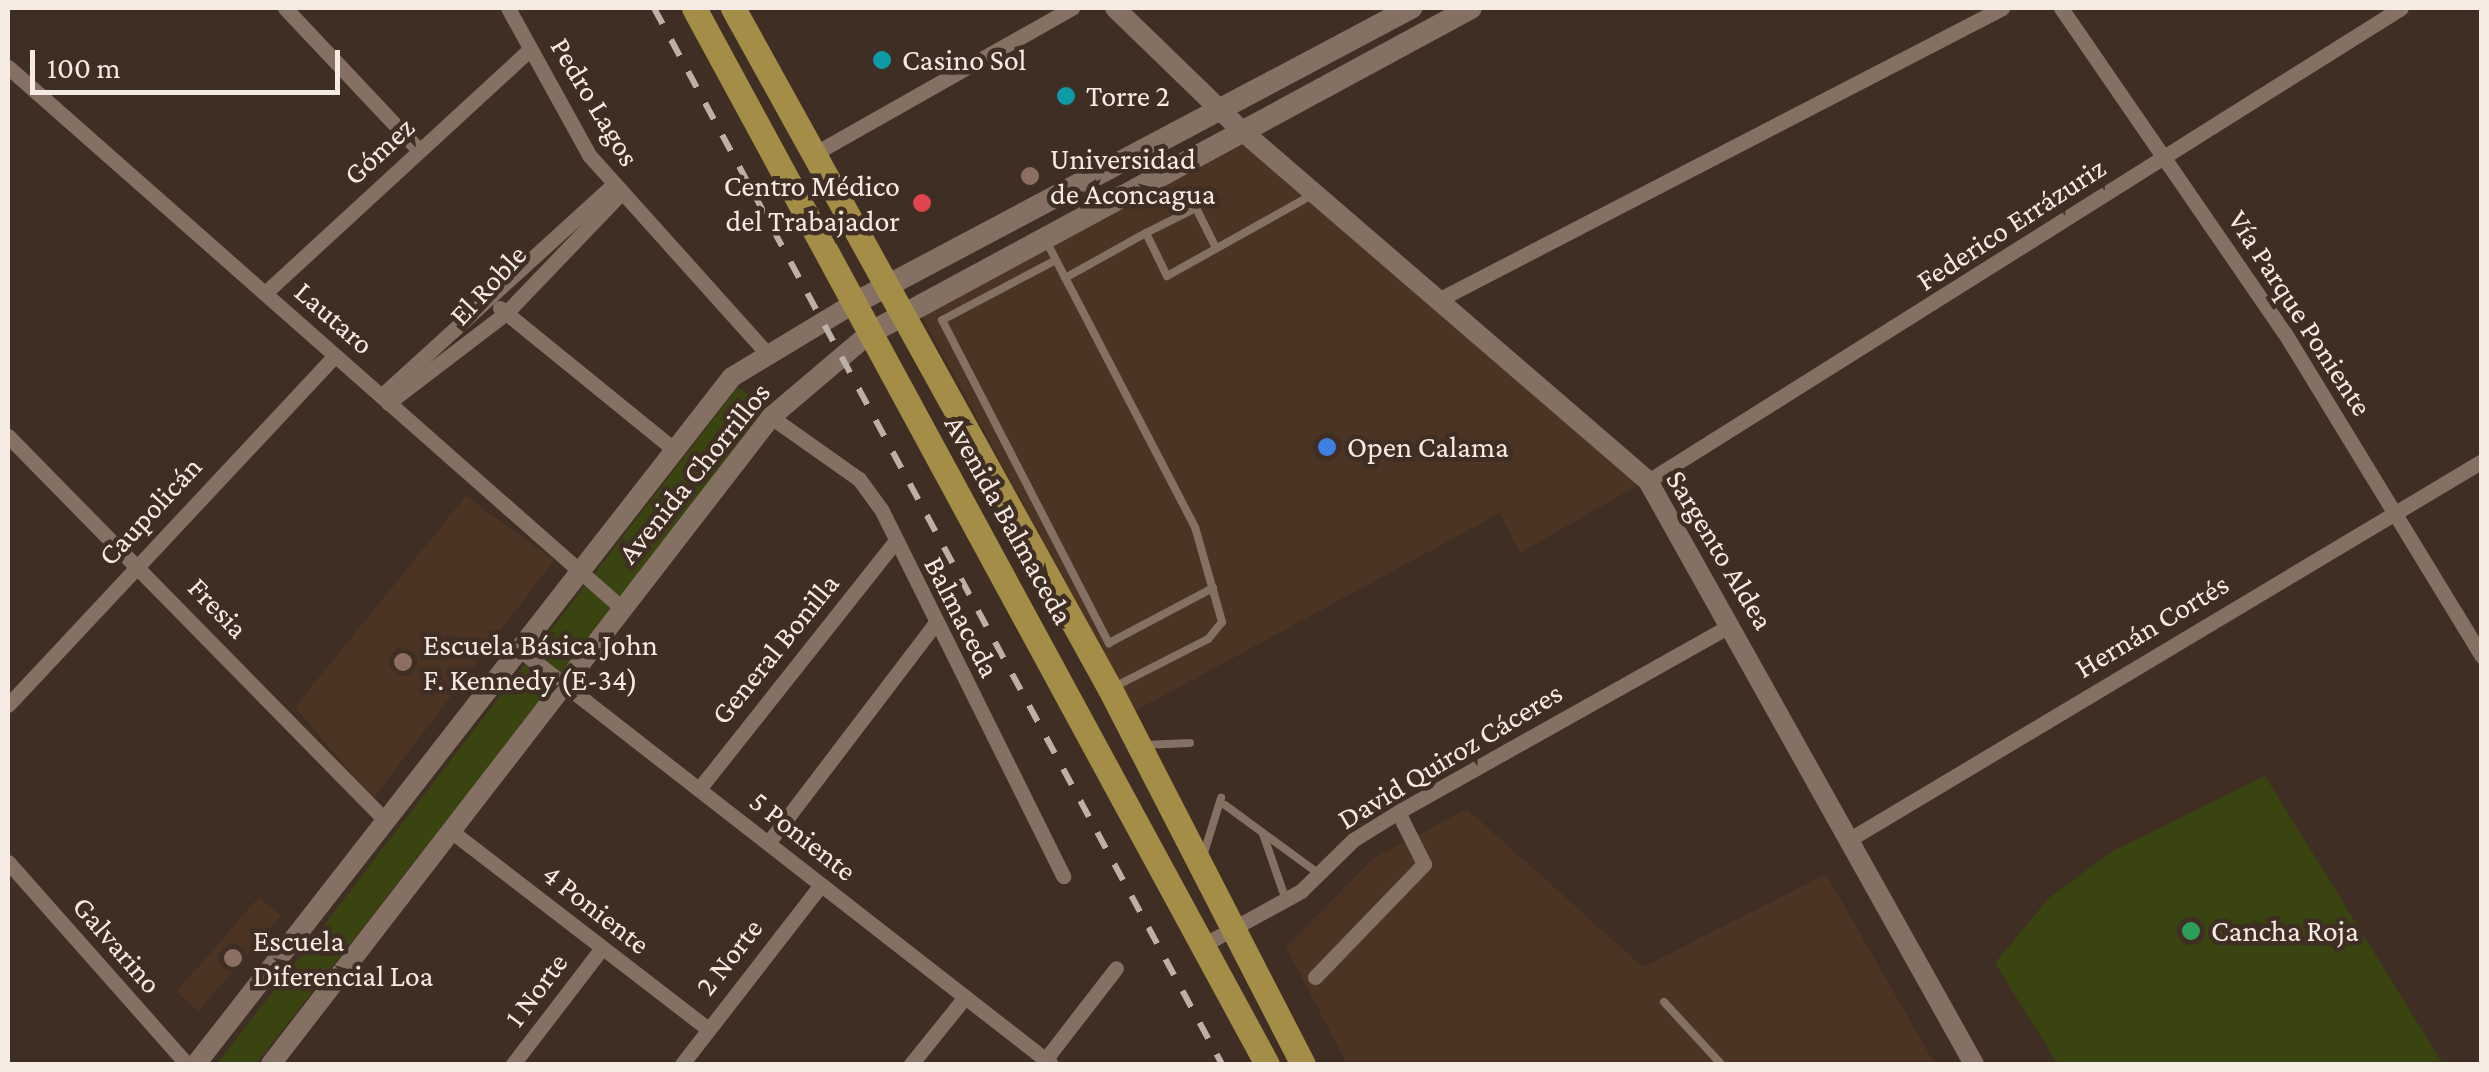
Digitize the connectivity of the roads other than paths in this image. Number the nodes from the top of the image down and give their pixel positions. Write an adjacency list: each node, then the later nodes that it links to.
1 (284, 8): 16 (street)
2 (508, 8): 12 (street, Pedro Lagos)
3 (694, 8): 30 (main road, Avenida Balmaceda)
4 (733, 8): 17 (main road, Avenida Balmaceda)
5 (1072, 8): 17 (street)
6 (1115, 8): 14 (street, Sargento Aldea)
7 (1411, 8): 14 (main road)
8 (1471, 8): 15 (main road, Avenida Chorrillos)
9 (2002, 8): 28 (street)
10 (2061, 8): 18 (street, Vía Parque Poniente)
11 (2401, 8): 18 (street, Federico Errázuriz)
12 (530, 48): 16 (street, Gómez); 19 (street, Pedro Lagos)
13 (8, 67): 27 (street, Lautaro)
14 (1220, 109): 15 (street, Sargento Aldea); 26 (main road)
15 (1241, 130): 20 (street, Sargento Aldea); 22 (main road, Avenida Chorrillos)
16 (420, 150): 27 (street, Gómez)
17 (812, 155): 26 (main road, Avenida Balmaceda)
18 (2164, 158): 41 (street, Federico Errázuriz); 42 (street, Vía Parque Poniente)
19 (616, 190): 29 (street, El Roble); 32 (street, El Roble); 34 (street, Pedro Lagos)
20 (1316, 193): 23 (lane); 28 (street, Sargento Aldea)
21 (1146, 233): 23 (lane); 23 (lane); 25 (lane)
22 (1043, 235): 24 (lane); 31 (main road, Avenida Chorrillos)
23 (1216, 248)
24 (1056, 260): 25 (lane); 46 (lane)
25 (1065, 278): 46 (lane)
26 (883, 286): 30 (main road); 31 (main road, Avenida Balmaceda)
27 (264, 294): 35 (street, Lautaro)
28 (1440, 299): 41 (street, Sargento Aldea)
29 (490, 300): 32 (street); 36 (street, El Roble)
30 (853, 304): 33 (main road, Avenida Balmaceda); 34 (street, Avenida Chorrillos)
31 (904, 309): 33 (main road, Avenida Chorrillos); 53 (main road, Avenida Balmaceda)
32 (506, 313): 36 (street, El Roble); 39 (street)
33 (870, 333): 37 (street, Avenida Chorrillos); 71 (main road, Avenida Balmaceda)
34 (765, 352): 39 (street, Avenida Chorrillos)
35 (335, 356): 36 (street, Lautaro); 44 (street, Caupolicán)
36 (385, 400): 45 (street, Lautaro)
37 (771, 417): 43 (street, Balmaceda); 47 (street, Avenida Chorrillos)
38 (8, 436): 44 (street, Fresia)
39 (675, 450): 45 (street, Avenida Chorrillos)
40 (2482, 460): 42 (street, Hernán Cortés)
41 (1648, 481): 49 (street, Sargento Aldea)
42 (2393, 514): 51 (street, Vía Parque Poniente); 62 (street, Hernán Cortés)
43 (894, 544): 48 (street, Balmaceda); 57 (street, General Bonilla)
44 (137, 564): 54 (street, Caupolicán); 59 (street, Fresia)
45 (581, 572): 47 (street, Lautaro); 50 (street, Avenida Chorrillos)
46 (1214, 588): 53 (lane)
47 (624, 610): 52 (street, Avenida Chorrillos)
48 (934, 624): 63 (street); 67 (street, Balmaceda)
49 (1731, 625): 58 (street, David Quiroz Cáceres); 62 (street, Sargento Aldea)
50 (520, 650): 52 (street, 5 Poniente); 59 (street, Avenida Chorrillos)
51 (2482, 656)
52 (566, 686): 57 (street, 5 Poniente); 61 (street, Avenida Chorrillos)
53 (1110, 690): 56 (main road, Avenida Balmaceda)
54 (8, 706)
55 (1190, 743): 56 (lane)
56 (1140, 746): 64 (main road, Avenida Balmaceda)
57 (699, 789): 63 (street, 5 Poniente)
58 (1398, 812): 66 (street, David Quiroz Cáceres); 74 (street)
59 (386, 821): 80 (street, Avenida Chorrillos)
60 (1262, 830): 64 (lane); 66 (lane); 69 (lane)
61 (451, 831): 72 (street, 4 Poniente); 81 (street, Avenida Chorrillos)
62 (1850, 839): 88 (street, Sargento Aldea)
63 (768, 843): 68 (street, 5 Poniente)
64 (1201, 859): 70 (main road, Avenida Balmaceda)
65 (8, 862): 79 (street, Galvarino)
66 (1320, 874): 69 (street, David Quiroz Cáceres)
67 (1063, 876)
68 (821, 885): 75 (street, 5 Poniente); 77 (street, 2 Norte)
69 (1286, 900): 70 (street, David Quiroz Cáceres)
70 (1237, 926): 71 (street, David Quiroz Cáceres); 86 (main road, Avenida Balmaceda)
71 (1205, 944): 85 (main road, Avenida Balmaceda)
72 (602, 948): 77 (street, 4 Poniente); 82 (street, 1 Norte)
73 (1116, 968): 78 (street)
74 (1315, 978)
75 (964, 997): 78 (street, 5 Poniente); 84 (street)
76 (1664, 1002): 87 (lane)
77 (708, 1029): 83 (street, 2 Norte)
78 (1048, 1062)
79 (186, 1064)
80 (196, 1064)
81 (272, 1064)
82 (515, 1064)
83 (682, 1064)
84 (911, 1064)
85 (1267, 1064)
86 (1302, 1064)
87 (1721, 1064)
88 (1974, 1064)

